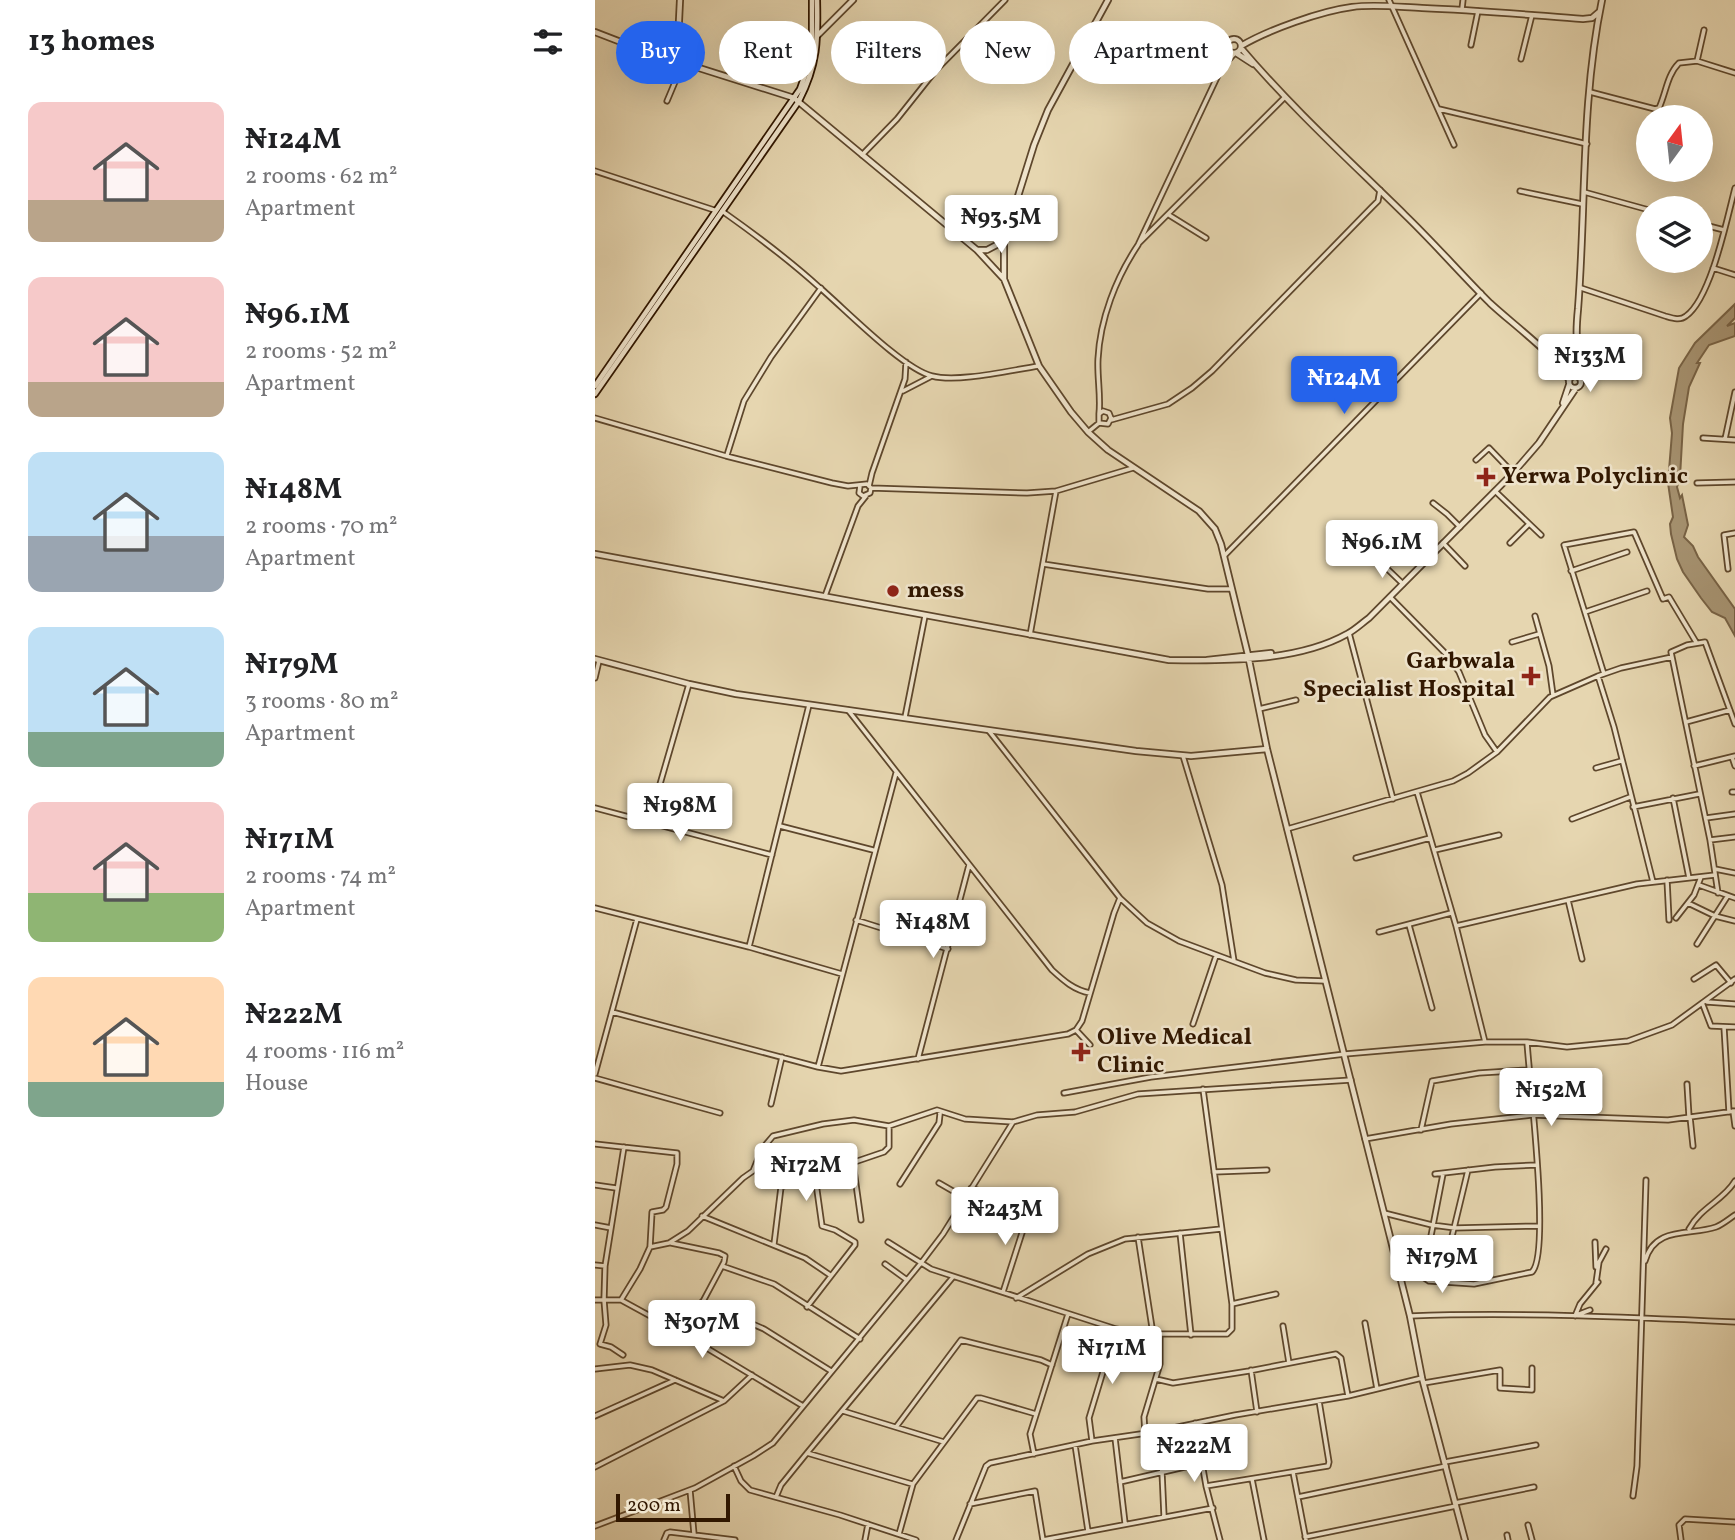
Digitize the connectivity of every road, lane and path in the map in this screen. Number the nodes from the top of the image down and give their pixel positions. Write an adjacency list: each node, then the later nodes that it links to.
1 (680, 0): 16 (street)
2 (814, 0): 20 (street); 39 (street)
3 (853, 0): 20 (street)
4 (1005, 0): 44 (street)
5 (1108, 0): 17 (street)
6 (1346, 0): 11 (street)
7 (1389, 0): 10 (street)
8 (1463, 0): 12 (street)
9 (1602, 0): 14 (street)
10 (1392, 6): 11 (street); 12 (street); 41 (street)
11 (1348, 8): 21 (street)
12 (1462, 9): 13 (street)
13 (1478, 11): 15 (street); 25 (street)
14 (1600, 11): 15 (street); 37 (street)
15 (1532, 15): 29 (street)
16 (679, 21)
17 (1097, 21)
18 (1704, 30): 30 (street)
19 (595, 32): 23 (street)
20 (818, 35): 39 (street)
21 (1255, 38): 24 (street); 26 (street)
22 (1233, 39): 24 (street)
23 (616, 40)
24 (1237, 40): 26 (street)
25 (1471, 45)
26 (1241, 47): 27 (street); 31 (street)
27 (1233, 51)
28 (1233, 53): 31 (street)
29 (1521, 60)
30 (1697, 61): 33 (street); 37 (street)
31 (1256, 66): 38 (street)
32 (705, 70): 39 (street)
33 (1735, 73)
34 (1069, 74): 61 (street)
35 (675, 84): 40 (street)
36 (1215, 84): 62 (street)
37 (1590, 92): 42 (street)
38 (1285, 97): 48 (street); 57 (street)
39 (797, 99): 44 (street); 55 (street); 56 (street)
40 (667, 101)
41 (1439, 109): 42 (street); 43 (street)
42 (1587, 144): 50 (street)
43 (1454, 145)
44 (862, 156): 63 (street)
45 (596, 172): 46 (street); 55 (street)
46 (595, 178)
47 (1735, 188): 59 (street)
48 (1380, 190): 51 (street); 52 (street)
49 (1520, 191): 53 (street)
50 (1584, 192): 53 (street); 54 (street)
51 (1388, 199): 52 (street); 70 (street)
52 (1378, 201): 88 (street)
53 (1582, 204): 69 (street)
54 (1636, 206)
55 (714, 211): 79 (street)
56 (722, 211): 68 (street); 83 (street)
57 (1168, 215): 60 (street); 62 (street)
58 (1713, 227): 59 (street)
59 (1724, 230): 64 (street)
60 (1206, 238)
61 (1004, 241): 63 (street); 67 (street)
62 (1137, 245): 84 (street)
63 (977, 250): 67 (street)
64 (1713, 268): 66 (street)
65 (1711, 273): 69 (street)
66 (1735, 275)
67 (1004, 279): 76 (street)
68 (821, 288): 75 (street); 96 (street)
69 (1581, 288): 71 (street)
70 (1481, 293): 73 (street); 117 (street)
71 (1576, 342): 72 (street); 78 (street)
72 (1574, 352): 74 (street); 78 (street)
73 (1550, 358): 74 (street); 78 (street)
74 (1557, 360): 78 (street)
75 (906, 362): 77 (street); 81 (street)
76 (1039, 366): 77 (street); 92 (street)
77 (932, 376): 81 (street)
78 (1572, 379): 80 (street); 80 (street); 85 (street)
79 (595, 386)
80 (1576, 388): 85 (street)
81 (901, 392): 99 (street)
82 (1735, 392): 94 (street)
83 (595, 394)
84 (1100, 401): 86 (street); 87 (street)
85 (1561, 410): 100 (street)
86 (1107, 412): 87 (street); 88 (street); 90 (street)
87 (1098, 414): 91 (street)
88 (1125, 416): 90 (street)
89 (595, 418): 96 (street)
90 (1111, 420): 91 (street)
91 (1099, 423): 92 (street)
92 (1088, 432): 98 (street)
93 (1703, 438): 94 (street)
94 (1725, 439): 95 (street)
95 (1735, 440)
96 (726, 456): 103 (street)
97 (1476, 460): 100 (street)
98 (1133, 468): 105 (street); 117 (street)
99 (872, 473): 103 (street); 104 (street)
100 (1513, 473): 106 (street)
101 (1735, 482): 102 (street)
102 (1697, 483)
103 (860, 489): 104 (street); 104 (street); 108 (street)
104 (869, 491): 105 (street); 108 (street)
105 (1056, 491): 119 (street)
106 (1495, 491): 109 (street); 110 (street)
107 (1433, 503): 110 (street)
108 (858, 506): 127 (street)
109 (1529, 524): 112 (street); 114 (street)
110 (1459, 527): 113 (street)
111 (1735, 533): 121 (street)
112 (1541, 535)
113 (1443, 543): 120 (street); 123 (street)
114 (1510, 543)
115 (1627, 552): 122 (street)
116 (595, 554): 127 (street)
117 (1224, 556): 124 (street)
118 (1377, 559): 123 (street)
119 (1043, 564): 124 (street); 133 (street)
120 (1465, 566)
121 (1728, 569)
122 (1571, 571): 128 (street); 135 (street)
123 (1403, 584): 126 (street)
124 (1231, 589): 136 (street)
125 (1647, 591): 128 (street)
126 (1390, 597): 131 (street); 154 (street)
127 (824, 598): 129 (street)
128 (1585, 612): 139 (street)
129 (925, 616): 133 (street); 149 (street)
130 (1535, 616): 132 (street)
131 (1349, 633): 136 (street); 166 (street)
132 (1539, 634): 134 (street); 143 (street)
133 (1030, 635): 136 (street)
134 (1512, 642)
135 (1696, 642): 137 (street); 148 (street)
136 (1248, 657): 147 (street)
137 (1672, 657): 139 (street); 150 (street)
138 (597, 660): 141 (street); 142 (street)
139 (1604, 674): 140 (street)
140 (1598, 676): 143 (street); 157 (street)
141 (595, 678)
142 (689, 684): 145 (street); 172 (street)
143 (1553, 695): 154 (street)
144 (1296, 700): 147 (street)
145 (810, 703): 146 (street); 173 (street)
146 (847, 708): 149 (street); 161 (street)
147 (1259, 709): 153 (street)
148 (1730, 710): 150 (street); 151 (street)
149 (905, 717): 152 (street)
150 (1686, 722): 158 (street)
151 (1735, 724)
152 (988, 729): 155 (street); 194 (street)
153 (1267, 749): 155 (street); 174 (street)
154 (1497, 752): 162 (street)
155 (1183, 756): 214 (street)
156 (1733, 757): 158 (street); 159 (street)
157 (1622, 761): 160 (street); 164 (street)
158 (1694, 766): 163 (street)
159 (1735, 766)
160 (1596, 768)
161 (896, 773): 179 (street); 183 (street)
162 (1417, 792): 166 (street); 177 (street)
163 (1699, 794): 165 (street); 170 (street)
164 (1630, 797): 167 (street); 171 (street)
165 (1673, 798): 167 (street); 188 (street)
166 (1393, 799): 174 (street)
167 (1633, 807): 190 (street)
168 (595, 808): 172 (street)
169 (1735, 814): 170 (street)
170 (1705, 818): 178 (street)
171 (1572, 820)
172 (649, 822): 181 (street)
173 (780, 826): 179 (street); 181 (street)
174 (1287, 829): 217 (street)
175 (1499, 835): 180 (street)
176 (1735, 837): 178 (street)
177 (1430, 838): 180 (street); 182 (street)
178 (1710, 840): 184 (street)
179 (874, 850): 203 (street)
180 (1435, 850): 199 (street)
181 (772, 855): 210 (street)
182 (1356, 858)
183 (969, 865): 211 (street); 219 (street)
184 (1715, 869): 185 (street); 186 (street)
185 (1735, 873)
186 (1715, 875): 187 (street); 192 (street)
187 (1700, 877): 188 (street); 191 (street)
188 (1689, 878): 189 (street)
189 (1667, 880): 190 (street); 204 (street)
190 (1653, 882): 196 (street)
191 (1699, 885): 192 (street); 197 (street)
192 (1718, 893): 193 (street)
193 (1727, 897): 195 (street); 200 (street)
194 (1120, 898): 212 (street); 219 (street)
195 (1735, 898)
196 (1569, 900): 207 (street); 213 (street)
197 (1688, 903): 200 (street); 201 (street)
198 (595, 908): 202 (street)
199 (1452, 913): 206 (street); 207 (street)
200 (1715, 916): 205 (street); 209 (street)
201 (1676, 918)
202 (637, 919): 210 (street); 223 (street)
203 (856, 920): 211 (street); 215 (street)
204 (1669, 920)
205 (1735, 921)
206 (1409, 925): 208 (street); 222 (street)
207 (1456, 926): 228 (street)
208 (1379, 932)
209 (1697, 944)
210 (749, 947): 215 (street)
211 (949, 949): 233 (street)
212 (1216, 956): 214 (street); 224 (street)
213 (1582, 959)
214 (1234, 962): 217 (street)
215 (842, 974): 234 (street)
216 (1695, 979): 218 (street)
217 (1325, 981): 231 (street)
218 (1733, 981): 220 (street)
219 (1090, 993): 227 (street)
220 (1705, 1003): 221 (street); 225 (street); 229 (street)
221 (1735, 1004)
222 (1432, 1008)
223 (612, 1012): 232 (street); 236 (street)
224 (1193, 1024)
225 (1724, 1027): 226 (street); 243 (street)
226 (1735, 1027)
227 (1076, 1030): 230 (street); 233 (street)
228 (1485, 1042): 229 (street); 231 (street)
229 (1527, 1042): 235 (street)
230 (1090, 1045)
231 (1345, 1054): 237 (street); 240 (street)
232 (782, 1057): 234 (street); 241 (street)
233 (917, 1060): 234 (street)
234 (818, 1067)
235 (1528, 1070): 245 (street); 250 (street)
236 (595, 1076): 244 (street)
237 (1351, 1080): 239 (street); 251 (street)
238 (1686, 1084): 246 (street)
239 (1203, 1089): 247 (street); 259 (street)
240 (1064, 1093)
241 (771, 1104)
242 (937, 1110): 247 (street); 248 (street); 266 (street)
243 (1732, 1112): 246 (street); 249 (street)
244 (720, 1113)
245 (1532, 1115): 246 (street); 250 (street); 256 (street)
246 (1690, 1117): 253 (street)
247 (1013, 1122): 269 (street)
248 (889, 1126): 255 (street); 275 (street)
249 (1735, 1126)
250 (1421, 1130): 251 (street)
251 (1365, 1139): 273 (street)
252 (595, 1144): 254 (street)
253 (1693, 1146)
254 (624, 1147): 268 (street); 290 (street)
255 (853, 1163): 262 (street); 276 (street)
256 (1537, 1165): 258 (street); 279 (street)
257 (1267, 1170): 259 (street)
258 (1468, 1170): 261 (street); 281 (street)
259 (1214, 1172): 282 (street)
260 (1435, 1174): 261 (street)
261 (1443, 1174): 278 (street)
262 (815, 1176): 289 (street); 299 (street)
263 (1646, 1180): 297 (street)
264 (1735, 1181): 283 (street)
265 (939, 1183): 270 (street)
266 (900, 1184)
267 (595, 1185): 268 (street)
268 (616, 1188): 280 (street)
269 (971, 1188): 270 (street); 271 (street)
270 (965, 1198): 292 (street)
271 (1030, 1208): 272 (street); 303 (street)
272 (1044, 1212)
273 (1384, 1213): 278 (street); 314 (street)
274 (1735, 1215): 283 (street)
275 (702, 1216): 288 (street); 289 (street)
276 (861, 1220)
277 (595, 1225): 280 (street)
278 (1432, 1225): 281 (street); 302 (street)
279 (1539, 1226): 281 (street); 302 (street)
280 (611, 1228): 295 (street)
281 (1455, 1228): 302 (street)
282 (1221, 1229): 284 (street); 310 (street)
283 (1688, 1230): 297 (street)
284 (1180, 1233): 285 (street); 324 (street)
285 (1138, 1237): 305 (street); 321 (street)
286 (888, 1242): 292 (street)
287 (1595, 1242): 298 (street)
288 (669, 1243): 290 (street); 296 (street)
289 (773, 1244): 299 (street)
290 (650, 1247): 308 (street)
291 (1606, 1249): 298 (street)
292 (921, 1263): 300 (street); 301 (street)
293 (885, 1264): 301 (street)
294 (595, 1265): 295 (street)
295 (605, 1266): 307 (street)
296 (722, 1266): 309 (street); 311 (street)
297 (1643, 1269): 316 (street)
298 (1597, 1272): 315 (street)
299 (830, 1275): 311 (street)
300 (953, 1278): 303 (street); 343 (street)
301 (907, 1280): 325 (street)
302 (1441, 1282)
303 (1003, 1293): 305 (street)
304 (1276, 1294): 310 (street)
305 (1016, 1298): 313 (street)
306 (595, 1300): 307 (street)
307 (604, 1300): 308 (street); 326 (street)
308 (621, 1300): 322 (street)
309 (702, 1302): 322 (street); 333 (street)
310 (1232, 1304): 324 (street)
311 (807, 1307): 325 (street)
312 (1590, 1310): 315 (street)
313 (1068, 1314): 320 (street); 329 (street)
314 (1410, 1316): 315 (street); 337 (street)
315 (1575, 1316): 316 (street)
316 (1643, 1319): 317 (street); 370 (street)
317 (1735, 1322)
318 (1365, 1323): 338 (street)
319 (1283, 1326): 328 (street)
320 (1116, 1329): 321 (street); 352 (street)
321 (1153, 1334): 323 (street)
322 (685, 1335): 334 (street)
323 (1160, 1335): 324 (street); 335 (street)
324 (1191, 1335)
325 (860, 1339): 333 (street)
326 (598, 1345): 327 (street)
327 (623, 1355)
328 (1289, 1363): 332 (street); 339 (street)
329 (1052, 1365): 345 (street); 348 (street)
330 (1532, 1367): 337 (street)
331 (595, 1369): 336 (street)
332 (1251, 1370): 335 (street); 344 (street)
333 (831, 1371): 342 (street)
334 (752, 1375): 340 (street); 342 (street)
335 (1156, 1379): 350 (street)
336 (675, 1380): 340 (street); 346 (street)
337 (1423, 1380): 338 (street); 359 (street)
338 (1377, 1389): 339 (street)
339 (1348, 1396): 341 (street)
340 (724, 1401): 360 (street)
341 (1319, 1401): 344 (street); 363 (street)
342 (803, 1406): 361 (street)
343 (843, 1411): 348 (street); 356 (street)
344 (1257, 1412): 347 (street)
345 (1036, 1414): 353 (street); 357 (street)
346 (595, 1416)
347 (1195, 1423): 349 (street); 358 (street)
348 (896, 1427): 353 (street)
349 (1154, 1432): 350 (street); 362 (street)
350 (1145, 1434): 351 (street)
351 (1115, 1438): 352 (street); 365 (street)
352 (1092, 1441): 354 (street)
353 (945, 1443): 366 (street)
354 (1075, 1445): 357 (street); 382 (street)
355 (1536, 1445): 359 (street)
356 (807, 1452): 366 (street); 371 (street)
357 (1034, 1454): 373 (street)
358 (1202, 1464): 362 (street); 367 (street)
359 (1446, 1464): 372 (street); 374 (street)
360 (595, 1466)
361 (734, 1466): 369 (street); 371 (street)
362 (1162, 1472): 365 (street); 376 (street)
363 (1293, 1472): 364 (street); 372 (street)
364 (1252, 1479): 367 (street); 393 (street)
365 (1120, 1482): 379 (street)
366 (913, 1484): 383 (street)
367 (1206, 1486): 375 (street)
368 (1534, 1487): 374 (street)
369 (690, 1490): 380 (street); 384 (street)
370 (1633, 1496)
371 (776, 1497): 378 (street)
372 (1298, 1497): 385 (street)
373 (970, 1504): 390 (street); 391 (street)
374 (1456, 1505): 385 (street); 394 (street)
375 (1213, 1508): 376 (street); 392 (street)
376 (1164, 1516): 379 (street)
377 (1735, 1522): 396 (street)
378 (868, 1524): 383 (street); 388 (street)
379 (1125, 1524): 382 (street)
380 (595, 1525)
381 (1528, 1525): 395 (street)
382 (1089, 1531): 391 (street)
383 (899, 1534): 389 (street)
384 (694, 1535): 386 (street); 387 (street)
385 (1306, 1538)
386 (664, 1540)
387 (736, 1540)
388 (865, 1540)
389 (916, 1540)
390 (956, 1540)
391 (1043, 1540)
392 (1220, 1540)
393 (1263, 1540)
394 (1465, 1540)
395 (1532, 1540)
396 (1681, 1540)

